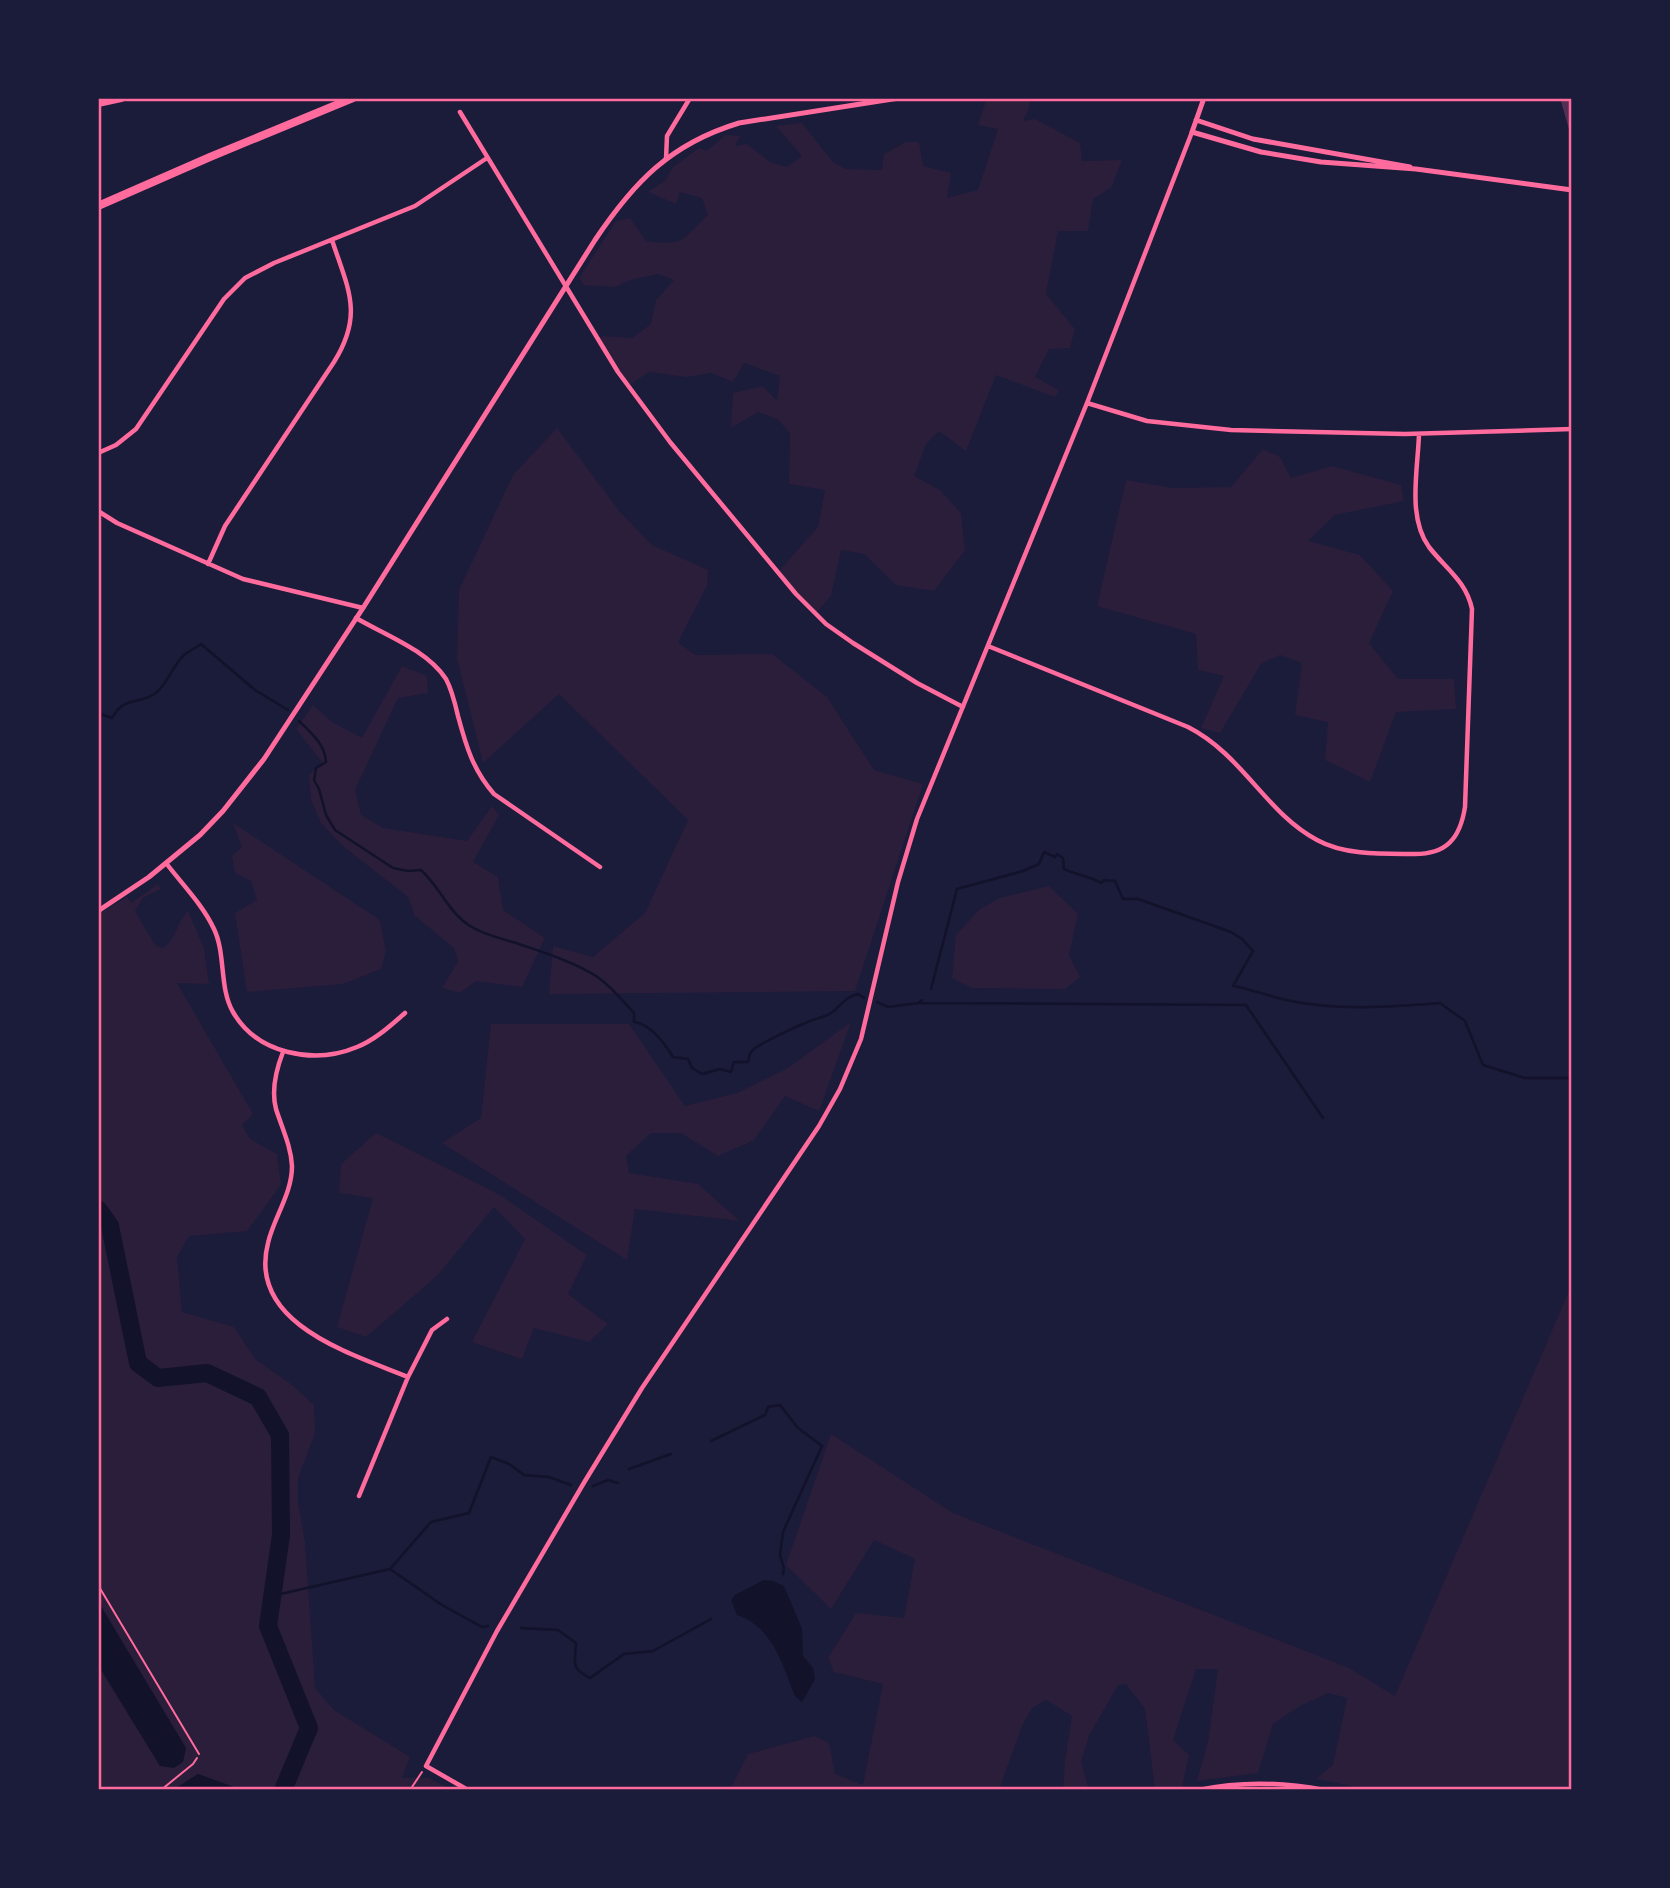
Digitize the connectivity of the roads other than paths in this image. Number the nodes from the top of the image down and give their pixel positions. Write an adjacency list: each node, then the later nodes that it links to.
1 (121, 98): 6 (highway)
2 (353, 98): 14 (highway)
3 (690, 98): 11 (street)
4 (899, 98): 11 (street)
5 (1204, 98): 8 (street)
6 (98, 103)
7 (460, 112): 10 (street)
8 (1196, 120): 9 (street); 12 (street)
9 (1192, 132): 12 (street); 17 (street)
10 (487, 158): 15 (street); 16 (street)
11 (666, 159): 16 (street)
12 (1416, 169): 13 (street)
13 (1572, 191)
14 (98, 206)
15 (331, 240): 20 (street); 22 (street)
16 (566, 288): 23 (street); 26 (street)
17 (1087, 403): 19 (street); 25 (street)
18 (1572, 429): 19 (street)
19 (1419, 434): 25 (street)
20 (98, 453)
21 (98, 512): 22 (street)
22 (208, 564): 23 (street)
23 (363, 608): 24 (street)
24 (356, 618): 27 (street); 28 (street)
25 (988, 646): 26 (street)
26 (963, 707): 37 (street)
27 (166, 863): 29 (street); 31 (street)
28 (600, 867)
29 (98, 911)
30 (405, 1013): 31 (street)
31 (283, 1052): 33 (street)
32 (447, 1318): 33 (street)
33 (408, 1377): 34 (street)
34 (359, 1496)
35 (98, 1585): 36 (lane)
36 (200, 1754)
37 (468, 1790)
38 (1199, 1790): 39 (street)
39 (1324, 1790)

